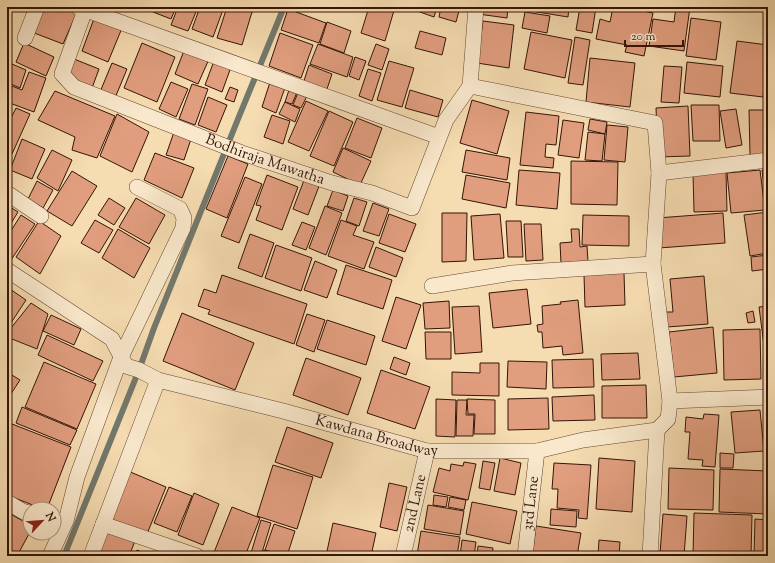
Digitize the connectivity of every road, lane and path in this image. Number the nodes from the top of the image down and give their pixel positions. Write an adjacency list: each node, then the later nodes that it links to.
1 (37, 7): 4 (street)
2 (476, 7): 5 (street)
3 (82, 8): 6 (street); 6 (street, Bodhiraja Mawatha)
4 (25, 38)
5 (470, 86): 6 (street, Bodhiraja Mawatha); 8 (street)
6 (439, 137)
7 (768, 160): 8 (street)
8 (659, 173): 12 (street)
9 (137, 187): 15 (street)
10 (7, 193): 11 (street)
11 (41, 216)
12 (654, 264): 14 (street); 18 (street)
13 (7, 270): 15 (street)
14 (432, 286)
15 (124, 361): 16 (street, Kawdana Broadway); 24 (street)
16 (152, 377): 21 (street, Kawdana Broadway); 25 (street)
17 (768, 396): 18 (street)
18 (670, 401): 19 (street)
19 (657, 430): 20 (street, Kawdana Broadway); 32 (street)
20 (537, 450): 21 (street, Kawdana Broadway); 31 (street, 3rd Lane)
21 (427, 451): 30 (street, 2nd Lane)
22 (7, 502): 23 (street)
23 (22, 511)
24 (62, 515)
25 (103, 524): 28 (street); 29 (street)
26 (54, 541): 27 (street)
27 (50, 556)
28 (91, 556)
29 (197, 556)
30 (402, 556)
31 (525, 556)
32 (650, 556)

